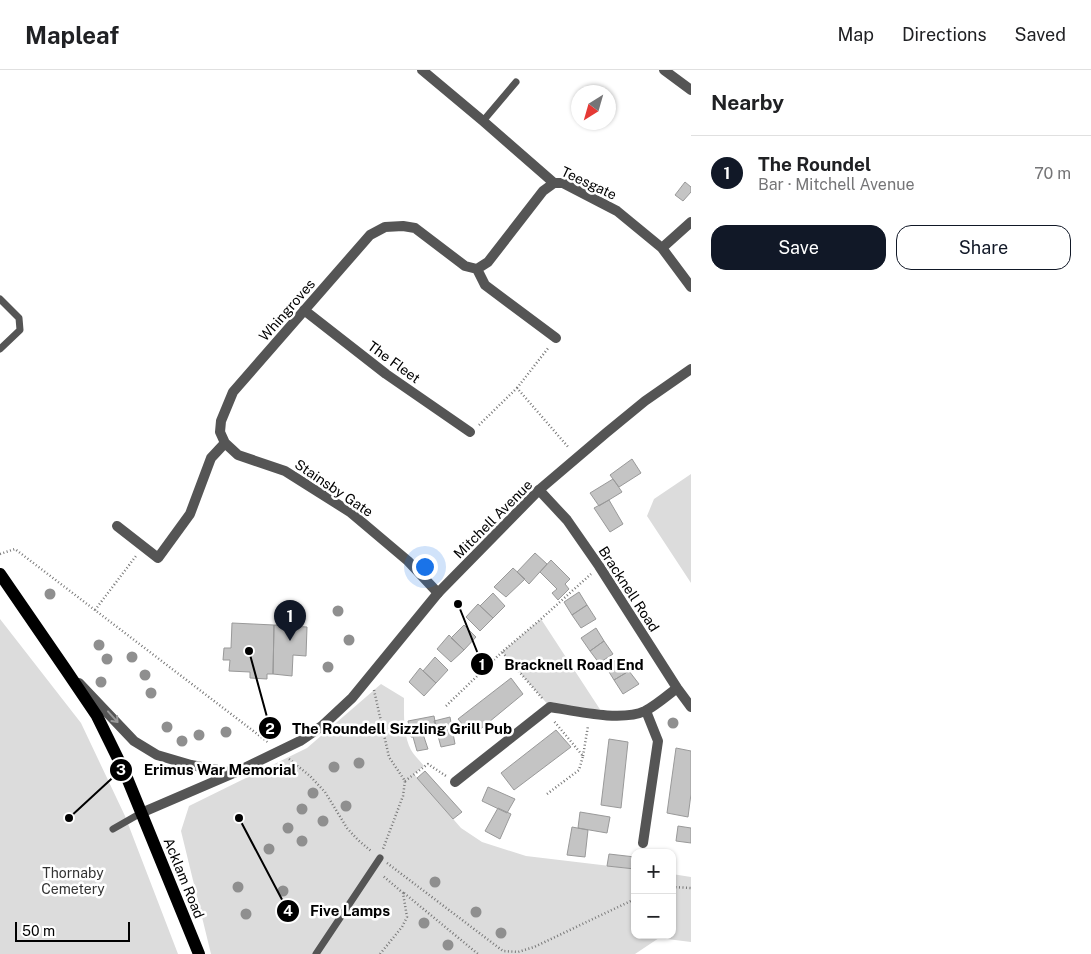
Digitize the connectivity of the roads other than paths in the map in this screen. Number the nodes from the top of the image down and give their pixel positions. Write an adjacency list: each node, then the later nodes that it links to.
1 (422, 70): 5 (street, Teesgate)
2 (664, 70): 4 (street)
3 (516, 82): 5 (lane)
4 (691, 90)
5 (483, 121): 6 (street, Teesgate)
6 (554, 183): 8 (street, Teesgate); 9 (street)
7 (691, 222): 8 (street)
8 (662, 248): 10 (street, Teesgate)
9 (476, 269): 12 (street, Whingroves); 13 (street, Whingroves)
10 (691, 287)
11 (0, 300): 14 (lane)
12 (304, 310): 16 (street, The Fleet); 17 (street, Whingroves)
13 (556, 338)
14 (0, 349)
15 (691, 369): 18 (street, Mitchell Avenue)
16 (470, 432)
17 (225, 443): 19 (street); 21 (street, Stainsby Gate)
18 (539, 490): 21 (street, Mitchell Avenue); 23 (street, Bracknell Road)
19 (117, 526)
20 (0, 574): 22 (main road, Acklam Road)
21 (438, 593): 26 (street, Mitchell Avenue)
22 (66, 670): 26 (street, one-way to 26); 28 (main road, Acklam Road)
23 (677, 688): 24 (street, Bracknell Road); 25 (street)
24 (691, 707)
25 (646, 710): 27 (street); 30 (street)
26 (234, 773): 28 (street, Mitchell Avenue)
27 (455, 782)
28 (141, 814): 29 (lane); 32 (main road, Acklam Road)
29 (113, 830)
30 (643, 843)
31 (377, 856): 33 (lane)
32 (199, 954)
33 (316, 954)

